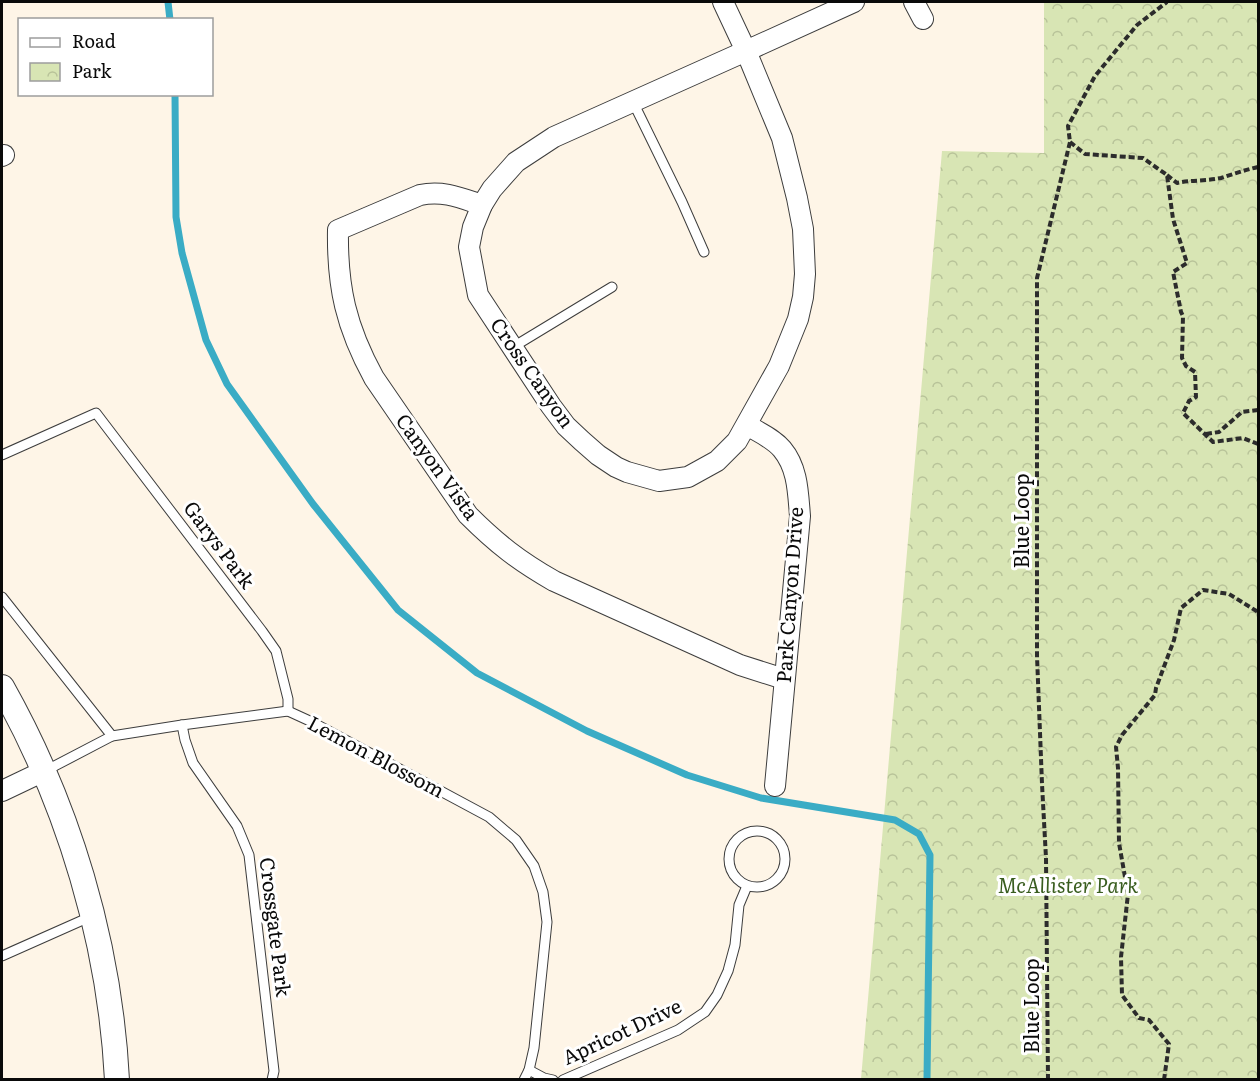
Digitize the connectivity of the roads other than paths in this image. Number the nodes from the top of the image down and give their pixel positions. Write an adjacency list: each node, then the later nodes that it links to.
1 (723, 2): 3 (street, Cross Canyon)
2 (854, 2): 3 (street)
3 (746, 51): 4 (street, Cross Canyon); 9 (street, Cross Canyon)
4 (633, 102): 5 (street, Cross Canyon); 6 (lane)
5 (482, 205): 8 (street, Cross Canyon); 12 (street, Canyon Vista)
6 (704, 252)
7 (612, 287): 8 (lane)
8 (513, 348): 9 (street, Cross Canyon)
9 (747, 425): 12 (street, Park Canyon Drive)
10 (2, 455): 14 (lane, Garys Park)
11 (2, 597): 16 (lane)
12 (784, 679): 18 (street, Park Canyon Drive)
13 (2, 687): 17 (street)
14 (288, 711): 15 (lane, Lemon Blossom); 23 (lane, Lemon Blossom)
15 (182, 725): 16 (lane, Lemon Blossom); 25 (lane, Crossgate Park)
16 (112, 736): 17 (lane, Lemon Blossom)
17 (45, 771): 19 (street, Lemon Blossom); 21 (street)
18 (775, 786)
19 (2, 791)
20 (747, 886): 20 (lane); 28 (lane, Apricot Drive)
21 (92, 916): 22 (lane); 24 (street)
22 (2, 956)
23 (529, 1070): 26 (lane); 27 (lane, Apricot Drive)
24 (117, 1080)
25 (272, 1080)
26 (524, 1080)
27 (554, 1080)
28 (563, 1080)

